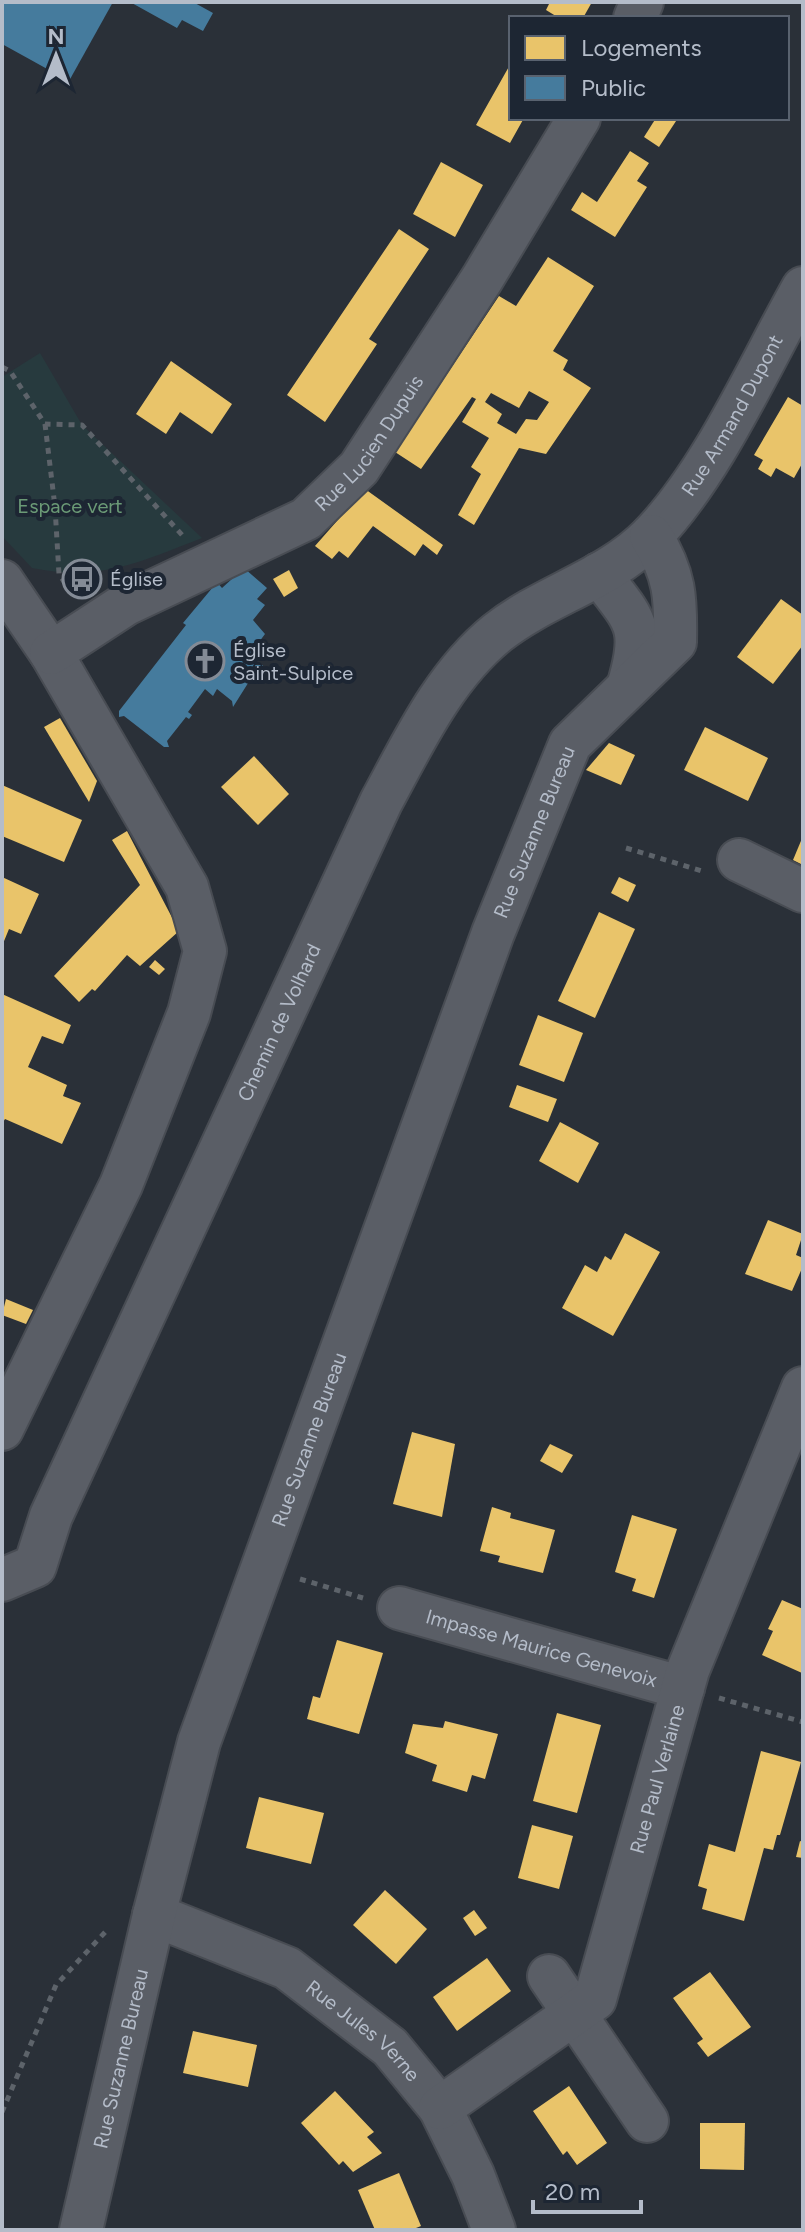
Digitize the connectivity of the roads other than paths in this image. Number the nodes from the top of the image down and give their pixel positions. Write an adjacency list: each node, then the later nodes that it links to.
1 (578, 120): 6 (street, Rue Lucien Dupuis)
2 (803, 288): 3 (street, Rue Armand Dupont)
3 (651, 536): 4 (street, Chemin de Volhard); 7 (street, Rue Suzanne Bureau)
4 (599, 574): 7 (street, Rue Suzanne Bureau); 12 (street, Chemin de Volhard)
5 (2, 581): 6 (street)
6 (51, 653): 11 (street)
7 (628, 687): 15 (street, Rue Suzanne Bureau)
8 (739, 860): 9 (street)
9 (803, 891)
10 (803, 1388): 14 (street, Rue Paul Verlaine)
11 (2, 1429)
12 (2, 1580)
13 (399, 1608): 14 (street, Impasse Maurice Genevoix)
14 (683, 1688): 17 (street, Rue Paul Verlaine)
15 (154, 1915): 18 (street, Rue Jules Verne); 20 (street, Rue Suzanne Bureau)
16 (549, 1976): 17 (street)
17 (574, 2013): 18 (street, Rue Paul Verlaine); 19 (street)
18 (440, 2108): 21 (street, Rue Jules Verne)
19 (647, 2121)
20 (81, 2230)
21 (494, 2230)

